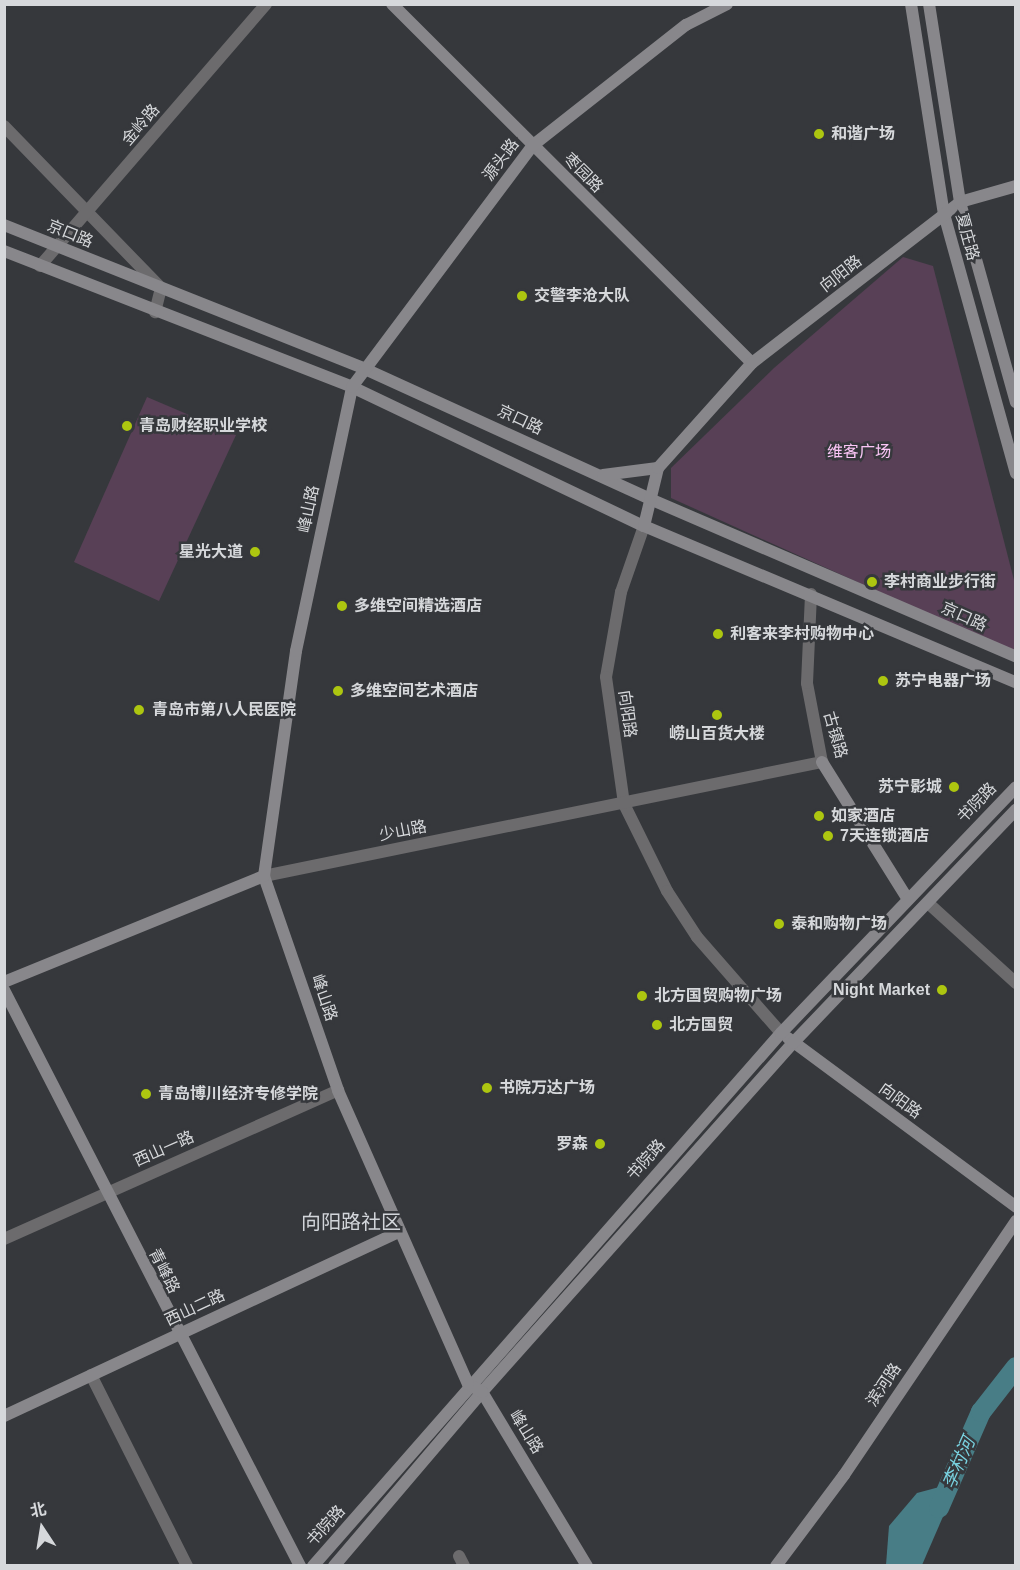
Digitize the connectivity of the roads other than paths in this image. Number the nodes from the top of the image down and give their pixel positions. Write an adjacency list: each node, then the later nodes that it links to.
1 (266, 4): 10 (street, 金岭路)
2 (392, 4): 7 (main road, 枣园路)
3 (727, 4): 7 (main road, 源头路)
4 (911, 4): 11 (main road, 夏庄路)
5 (929, 4): 9 (main road, 夏庄路)
6 (4, 126): 10 (street)
7 (532, 146): 18 (main road, 枣园路); 19 (main road, 源头路)
8 (1016, 186): 9 (main road)
9 (960, 201): 11 (main road, 向阳路); 21 (main road, 夏庄路)
10 (87, 213): 13 (street, 金岭路); 16 (street)
11 (944, 214): 18 (main road, 向阳路); 23 (main road, 夏庄路)
12 (4, 225): 13 (main road, 京口路)
13 (58, 247): 15 (street, 金岭路); 16 (main road, 京口路)
14 (4, 251): 15 (main road)
15 (40, 266): 17 (main road)
16 (161, 288): 17 (street); 19 (main road, 京口路)
17 (155, 312): 20 (main road)
18 (752, 363): 22 (main road, 向阳路)
19 (365, 369): 20 (main road, 源头路); 24 (main road, 京口路)
20 (352, 387): 26 (main road); 34 (main road, 峰山路)
21 (1016, 402)
22 (658, 468): 24 (main road); 25 (main road, 向阳路)
23 (1016, 473)
24 (599, 475): 25 (main road, 京口路)
25 (651, 499): 26 (main road, 向阳路); 28 (main road, 京口路)
26 (644, 526): 27 (main road); 32 (street, 向阳路)
27 (811, 594): 29 (main road); 30 (street, 古镇路)
28 (1015, 657)
29 (1016, 682)
30 (822, 762): 32 (street, 少山路); 35 (main road, 古镇路)
31 (1016, 787): 35 (main road, 书院路)
32 (624, 804): 34 (street, 少山路); 40 (street, 向阳路)
33 (1016, 810): 36 (main road, 书院路)
34 (264, 876): 37 (main road, 少山路); 42 (main road, 峰山路)
35 (907, 898): 40 (main road, 书院路)
36 (928, 903): 38 (street); 41 (main road, 书院路)
37 (4, 982)
38 (1016, 983)
39 (4, 990): 43 (main road, 青峰路)
40 (781, 1033): 41 (main road, 向阳路); 50 (main road, 书院路)
41 (793, 1043): 44 (main road, 向阳路); 51 (main road, 书院路)
42 (338, 1090): 43 (street, 西山一路); 46 (main road, 峰山路)
43 (106, 1193): 47 (street, 西山一路); 48 (main road, 青峰路)
44 (1016, 1208)
45 (1016, 1221): 58 (main road, 滨河路)
46 (400, 1231): 48 (main road, 西山二路); 50 (main road, 峰山路)
47 (4, 1239)
48 (178, 1334): 49 (main road, 西山二路); 54 (main road, 青峰路)
49 (91, 1375): 52 (main road, 西山二路); 53 (street)
50 (468, 1384): 51 (main road, 峰山路); 55 (main road, 书院路)
51 (482, 1392): 56 (main road, 书院路); 57 (main road, 峰山路)
52 (4, 1416)
53 (187, 1566)
54 (300, 1566)
55 (313, 1566)
56 (334, 1566)
57 (587, 1566)
58 (776, 1566)

